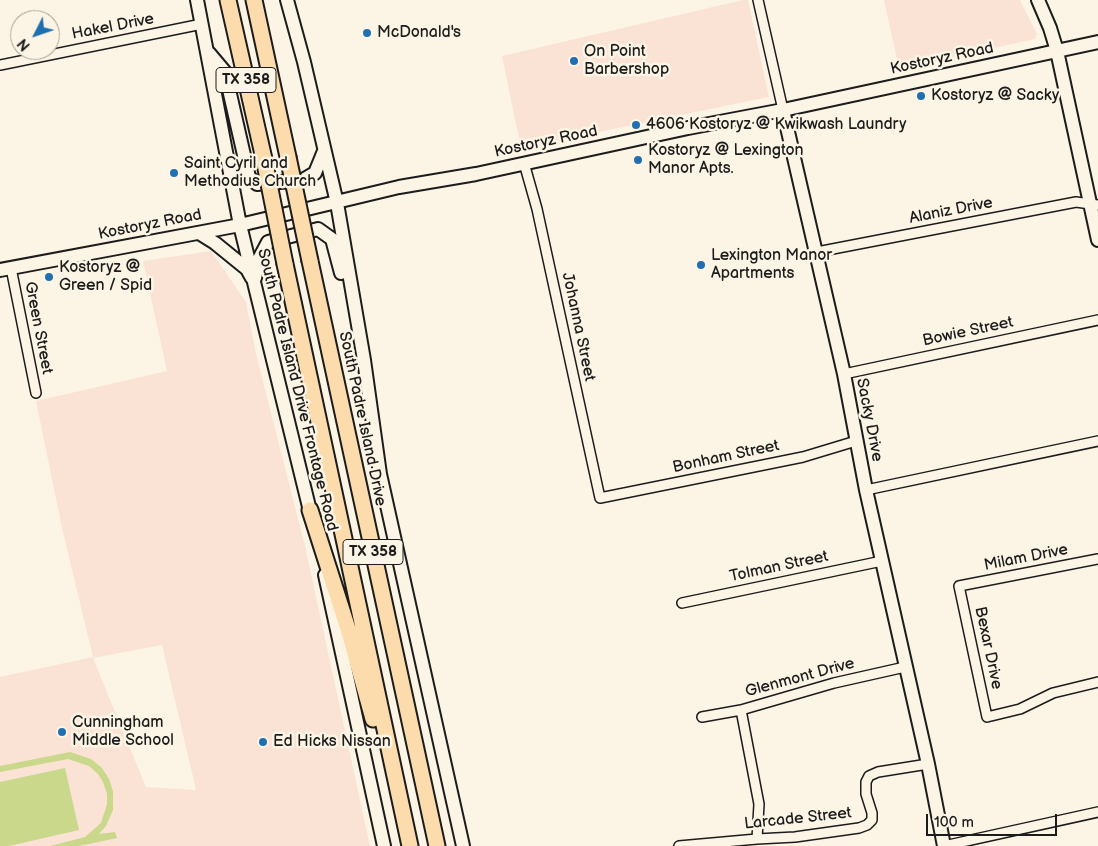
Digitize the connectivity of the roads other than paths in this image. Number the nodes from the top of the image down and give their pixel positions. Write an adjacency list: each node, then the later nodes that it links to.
1 (197, 0): 7 (main road, South Padre Island Drive Frontage Road)
2 (228, 0): 44 (highway, TX 358, bridge)
3 (254, 0): 45 (highway, South Padre Island Drive / TX 358, bridge)
4 (287, 0): 13 (main road)
5 (758, 0): 12 (street, Sacky Drive)
6 (1038, 0): 10 (main road)
7 (202, 24): 9 (main road, South Padre Island Drive Frontage Road); 11 (street, Hakel Drive)
8 (1098, 42): 10 (main road, Kostoryz Road)
9 (207, 51): 13 (main road); 17 (main road, South Padre Island Drive Frontage Road)
10 (1057, 51): 12 (main road, Kostoryz Road); 16 (main road)
11 (0, 65)
12 (783, 110): 14 (main road, Kostoryz Road); 20 (main road, Sacky Drive)
13 (324, 151): 15 (main road)
14 (524, 163): 15 (main road, Kostoryz Road); 30 (street, Johanna Street)
15 (336, 203): 17 (main road, Kostoryz Road); 24 (main road)
16 (1094, 205): 19 (main road); 20 (street, Alaniz Drive)
17 (240, 225): 18 (main road, Kostoryz Road); 22 (main road, South Padre Island Drive Frontage Road)
18 (199, 233): 21 (main road, Kostoryz Road); 22 (main road)
19 (1098, 240)
20 (817, 252): 25 (main road, Sacky Drive)
21 (5, 269): 26 (street, Green Street)
22 (254, 282): 24 (main road); 31 (main road, South Padre Island Drive Frontage Road)
23 (1098, 320): 25 (street, Bowie Street)
24 (364, 360): 46 (main road)
25 (844, 374): 27 (main road, Sacky Drive)
26 (36, 393)
27 (856, 441): 29 (main road, Sacky Drive); 30 (street, Bonham Street)
28 (1098, 441): 29 (street)
29 (866, 490): 33 (main road, Sacky Drive)
30 (600, 498)
31 (310, 510): 43 (main road, South Padre Island Drive Frontage Road); 44 (highway)
32 (1098, 559): 34 (street, Milam Drive)
33 (882, 561): 35 (street, Tolman Street); 36 (main road, Sacky Drive)
34 (959, 586): 37 (street, Bexar Drive)
35 (682, 603)
36 (905, 666): 38 (street, Glenmont Drive); 40 (main road, Sacky Drive)
37 (1098, 682)
38 (741, 710): 39 (street, Glenmont Drive); 42 (street)
39 (702, 717)
40 (928, 764): 42 (street, Larcade Street); 48 (main road, Sacky Drive)
41 (1098, 812): 48 (street)
42 (757, 839): 47 (street, Larcade Street)
43 (384, 846)
44 (409, 846)
45 (437, 846)
46 (463, 846)
47 (679, 846)
48 (944, 846)

